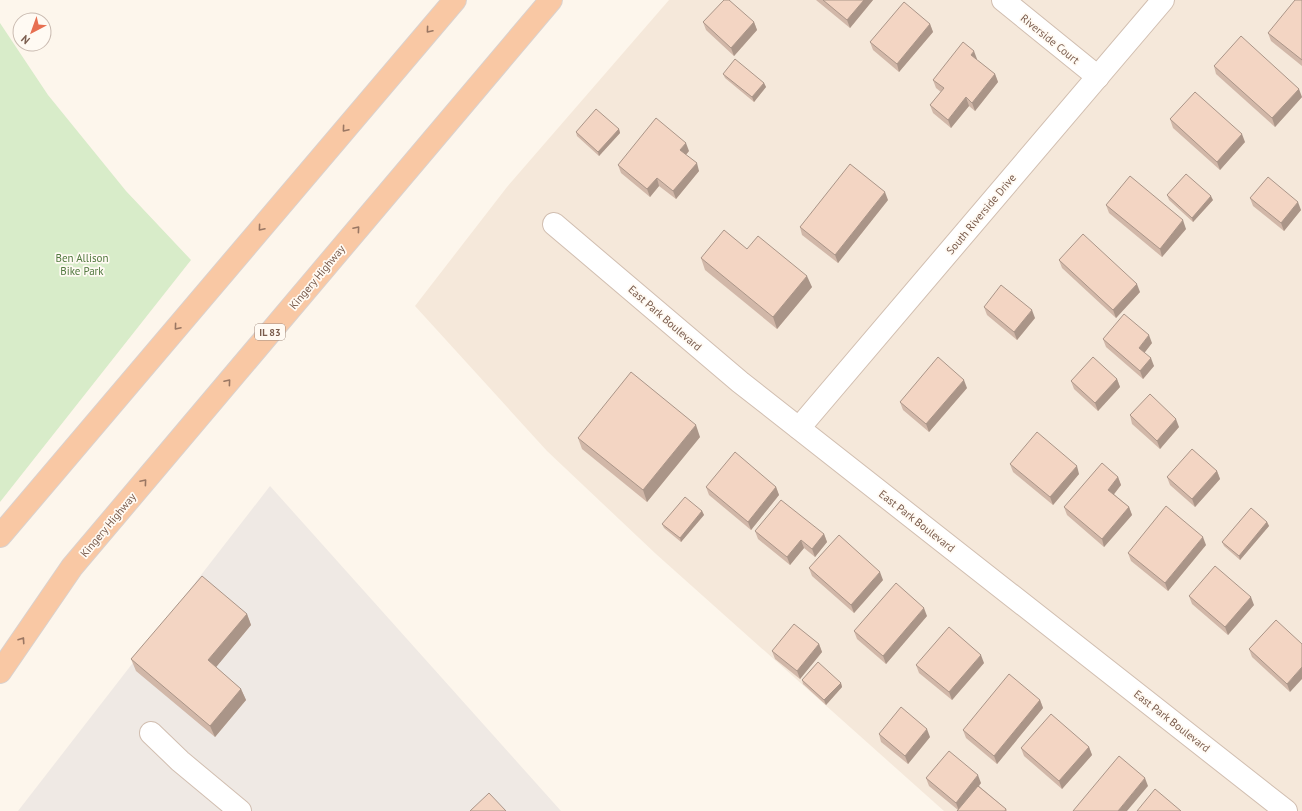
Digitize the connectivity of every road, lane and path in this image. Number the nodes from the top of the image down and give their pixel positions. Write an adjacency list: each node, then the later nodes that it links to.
1 (455, 0): 8 (highway, one-way to 8)
2 (551, 0): 9 (highway, Kingery Highway / IL 83, one-way to 2)
3 (1003, 0): 5 (street, Riverside Court)
4 (1163, 0): 5 (street, South Riverside Drive)
5 (1098, 77): 7 (street, South Riverside Drive)
6 (554, 224): 7 (street, East Park Boulevard)
7 (799, 428): 11 (street, East Park Boulevard)
8 (0, 536)
9 (0, 672)
10 (151, 733): 12 (street)
11 (1283, 810)
12 (240, 811)

